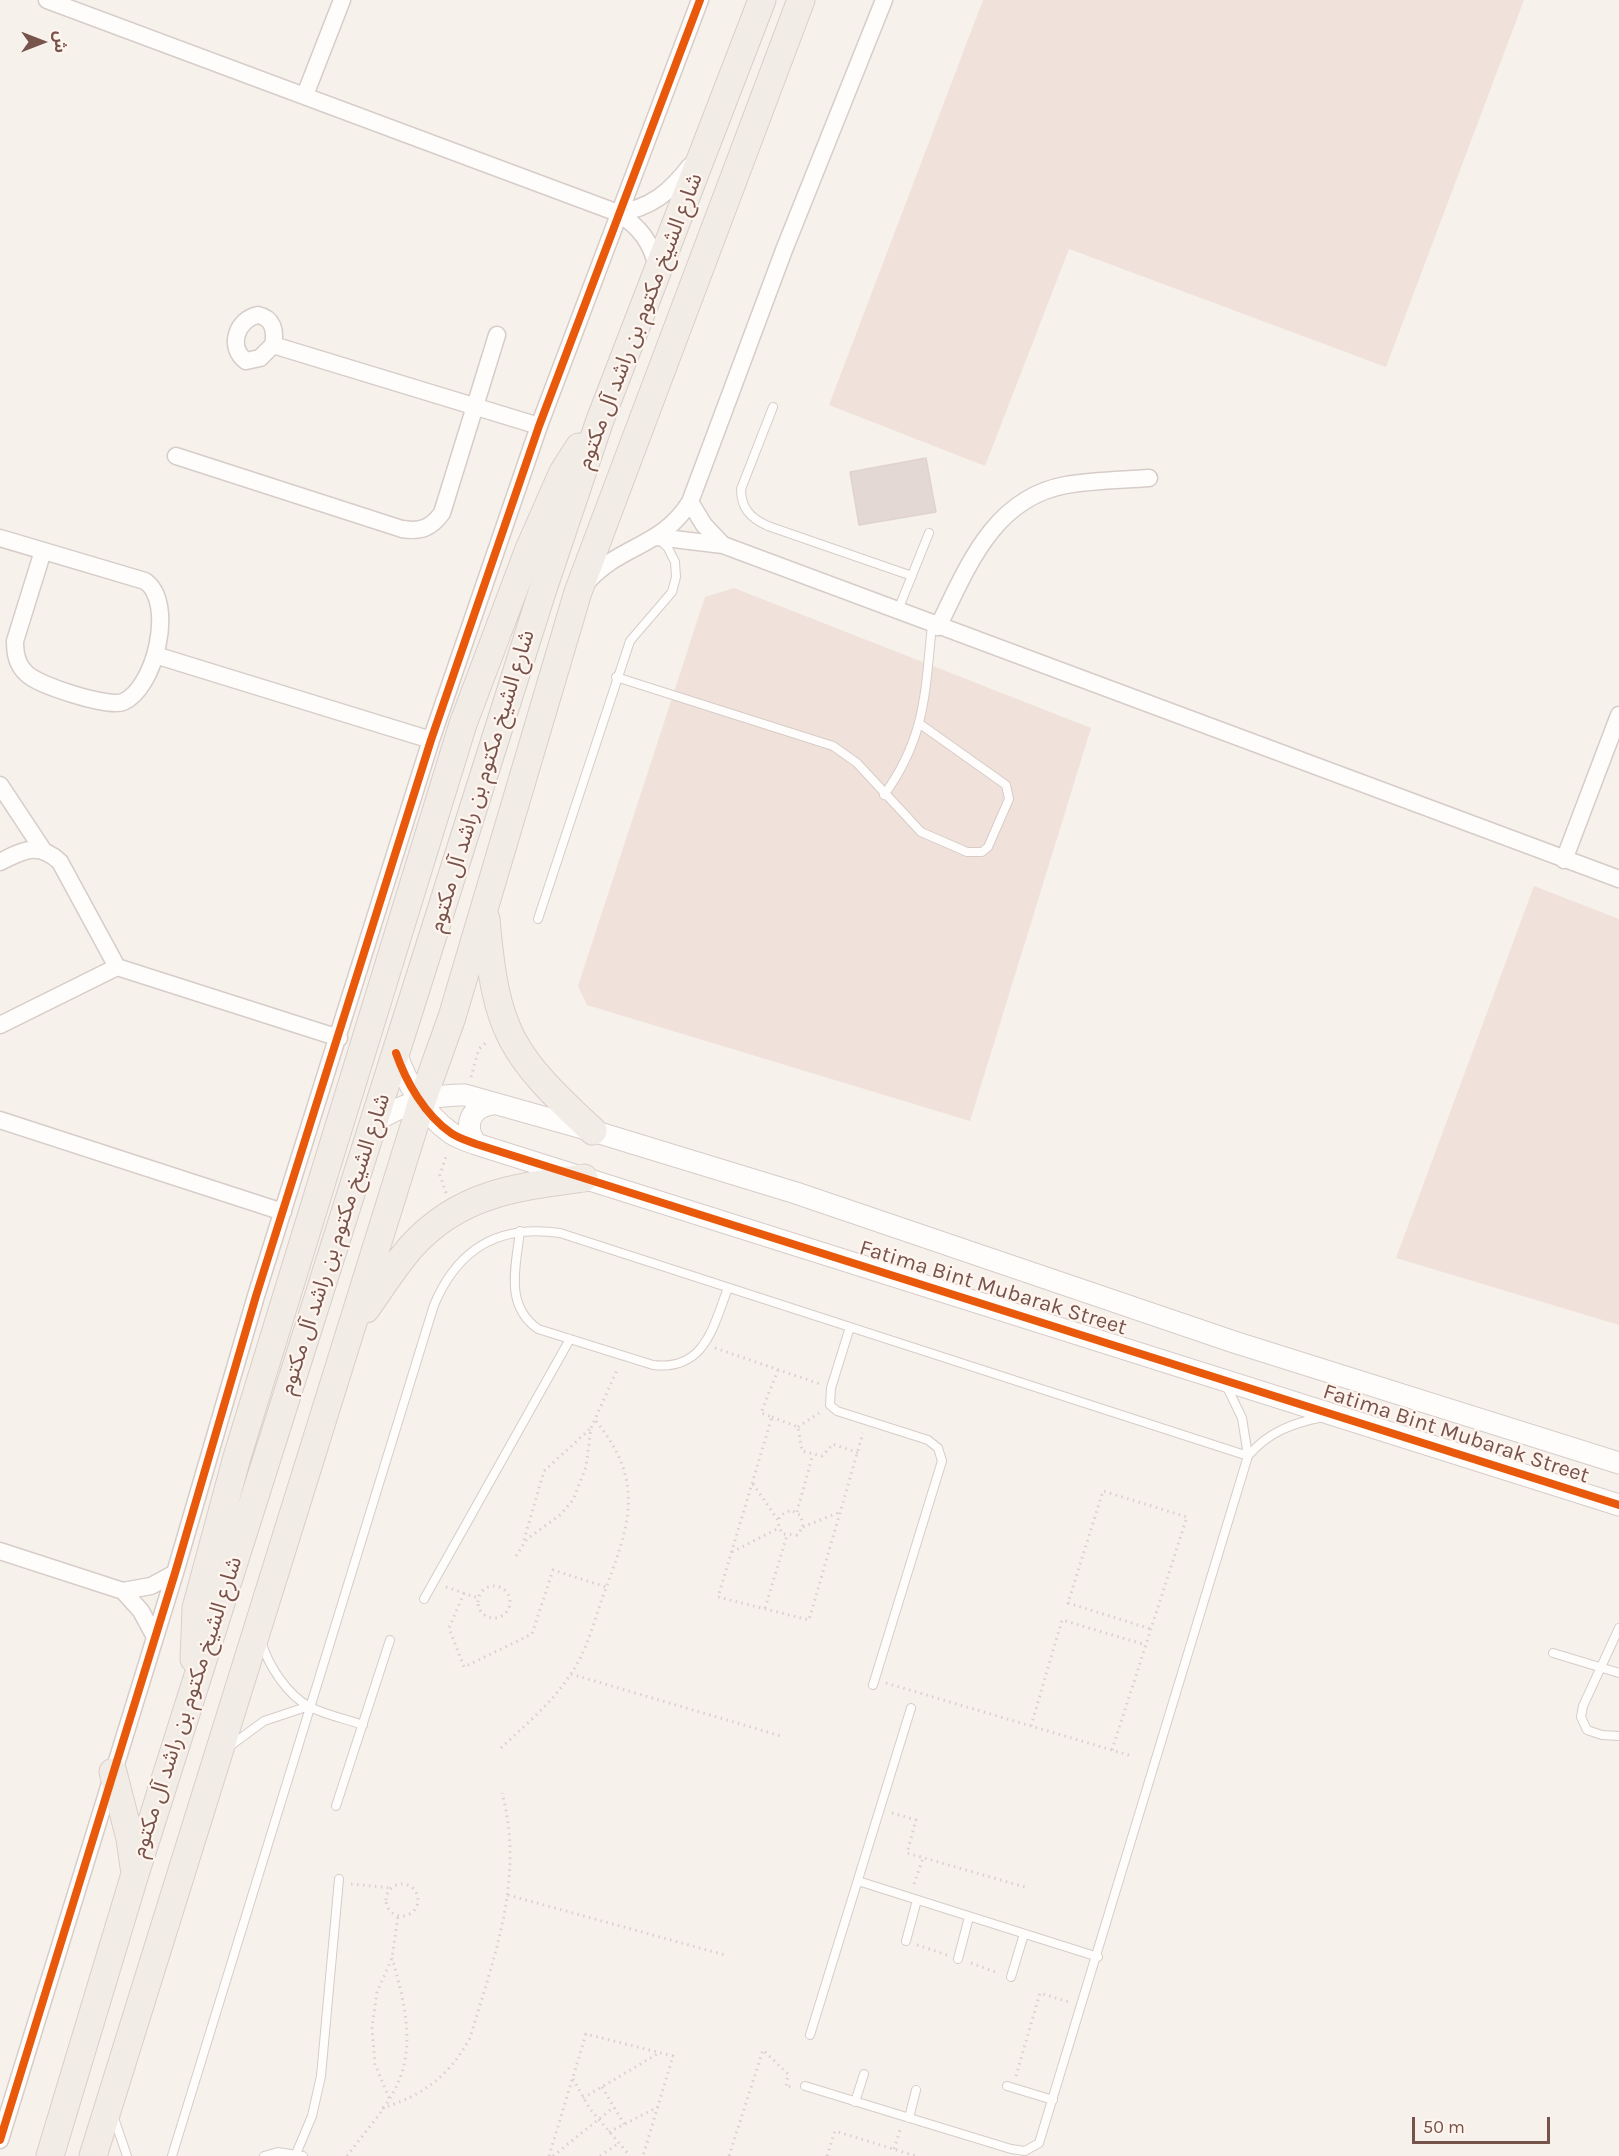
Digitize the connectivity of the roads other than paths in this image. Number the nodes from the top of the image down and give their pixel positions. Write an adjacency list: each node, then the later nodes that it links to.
1 (47, 0): 7 (street)
2 (342, 0): 7 (street)
3 (700, 0): 9 (street)
4 (762, 0): 8 (main road, شارع الشيخ مكتوم بن راشد آل مكتوم)
5 (801, 0): 26 (main road, شارع الشيخ مكتوم بن راشد آل مكتوم)
6 (884, 0): 19 (street)
7 (305, 95): 9 (street)
8 (712, 136): 9 (street); 10 (main road, شارع الشيخ مكتوم بن راشد آل مكتوم)
9 (618, 213): 10 (street); 16 (street)
10 (657, 270): 15 (main road, شارع الشيخ مكتوم بن راشد آل مكتوم)
11 (497, 335): 13 (street)
12 (273, 345): 13 (street)
13 (475, 407): 16 (street); 17 (street)
14 (773, 407): 25 (lane)
15 (600, 420): 42 (main road, شارع الشيخ مكتوم بن راشد آل مكتوم); 79 (main road)
16 (539, 426): 33 (street)
17 (176, 456)
18 (1149, 478): 28 (street)
19 (690, 502): 21 (street); 23 (street)
20 (928, 533): 25 (lane)
21 (657, 537): 23 (street); 26 (street); 30 (lane)
22 (0, 538): 24 (street)
23 (723, 545): 27 (street)
24 (44, 551): 29 (street); 29 (street)
25 (912, 576): 27 (lane)
26 (578, 592): 40 (main road, شارع الشيخ مكتوم بن راشد آل مكتوم)
27 (898, 610): 28 (street)
28 (935, 626): 32 (lane); 37 (street)
29 (155, 655): 33 (street)
30 (616, 677): 35 (lane); 41 (lane)
31 (1619, 715): 37 (street)
32 (920, 724): 35 (lane); 35 (lane)
33 (431, 740): 46 (street)
34 (0, 785): 36 (street)
35 (884, 795)
36 (44, 850): 38 (street); 43 (street)
37 (1564, 860): 39 (street)
38 (0, 862)
39 (1619, 879)
40 (484, 905): 44 (main road, شارع الشيخ مكتوم بن راشد آل مكتوم); 52 (main road)
41 (538, 919)
42 (424, 966): 44 (main road); 47 (main road, شارع الشيخ مكتوم بن راشد آل مكتوم)
43 (117, 967): 45 (street); 46 (street)
44 (452, 1017): 48 (main road, شارع الشيخ مكتوم بن راشد آل مكتوم)
45 (0, 1025)
46 (339, 1038): 57 (street)
47 (396, 1053): 48 (street, Fatima Bint Mubarak Street); 51 (main road, شارع الشيخ مكتوم بن راشد آل مكتوم)
48 (422, 1101): 49 (street, Fatima Bint Mubarak Street); 51 (street, Fatima Bint Mubarak Street); 53 (street, Fatima Bint Mubarak Street); 56 (main road, شارع الشيخ مكتوم بن راشد آل مكتوم)
49 (492, 1104): 52 (street, Fatima Bint Mubarak Street); 53 (street)
50 (0, 1120): 57 (street)
51 (374, 1122): 55 (main road, شارع الشيخ مكتوم بن راشد آل مكتوم)
52 (593, 1131): 66 (street, Fatima Bint Mubarak Street)
53 (476, 1144): 54 (street, Fatima Bint Mubarak Street)
54 (584, 1178): 61 (main road); 63 (street, Fatima Bint Mubarak Street)
55 (350, 1194): 56 (main road); 79 (main road, شارع الشيخ مكتوم بن راشد آل مكتوم)
56 (395, 1194): 61 (main road, شارع الشيخ مكتوم بن راشد آل مكتوم)
57 (283, 1212): 69 (street)
58 (520, 1231): 59 (lane); 62 (lane); 81 (lane)
59 (728, 1288): 60 (lane); 62 (lane)
60 (850, 1327): 65 (lane); 80 (lane)
61 (351, 1329): 73 (main road, شارع الشيخ مكتوم بن راشد آل مكتوم)
62 (570, 1339): 71 (lane)
63 (1218, 1378): 64 (street, Fatima Bint Mubarak Street); 65 (lane)
64 (1338, 1415): 65 (lane); 67 (street, Fatima Bint Mubarak Street)
65 (1248, 1456): 95 (lane)
66 (1619, 1463)
67 (1619, 1505)
68 (0, 1551): 70 (street)
69 (176, 1573): 70 (street); 74 (street)
70 (123, 1591): 74 (street)
71 (424, 1599)
72 (1619, 1628): 77 (lane)
73 (258, 1629): 81 (lane); 85 (main road, شارع الشيخ مكتوم بن راشد آل مكتوم)
74 (155, 1637): 86 (street)
75 (390, 1640): 83 (lane)
76 (1553, 1653): 77 (lane)
77 (1602, 1668): 78 (lane); 84 (lane)
78 (1619, 1673)
79 (196, 1678): 88 (main road, شارع الشيخ مكتوم بن راشد آل مكتوم)
80 (874, 1682)
81 (309, 1707): 83 (lane); 85 (lane); 112 (lane)
82 (912, 1708): 90 (lane)
83 (363, 1725): 87 (lane)
84 (1619, 1736)
85 (216, 1762): 103 (main road, شارع الشيخ مكتوم بن راشد آل مكتوم)
86 (113, 1772): 88 (main road); 107 (street)
87 (336, 1806)
88 (135, 1874): 109 (main road, شارع الشيخ مكتوم بن راشد آل مكتوم)
89 (339, 1881): 108 (lane)
90 (858, 1881): 91 (lane); 98 (lane)
91 (913, 1899): 92 (lane); 94 (lane)
92 (969, 1917): 93 (lane); 96 (lane)
93 (1024, 1934): 95 (lane); 97 (lane)
94 (906, 1941)
95 (1098, 1957): 104 (lane)
96 (958, 1959)
97 (1011, 1977)
98 (810, 2035)
99 (864, 2074): 105 (lane)
100 (805, 2086): 105 (lane)
101 (1010, 2087): 104 (lane)
102 (916, 2090): 106 (lane)
103 (110, 2100): 110 (main road, شارع الشيخ مكتوم بن راشد آل مكتوم); 111 (lane)
104 (1053, 2100): 106 (lane)
105 (855, 2102): 106 (lane)
106 (907, 2117)
107 (0, 2140)
108 (299, 2155): 113 (lane)
109 (50, 2156)
110 (93, 2156)
111 (127, 2156)
112 (172, 2156)
113 (264, 2156)

